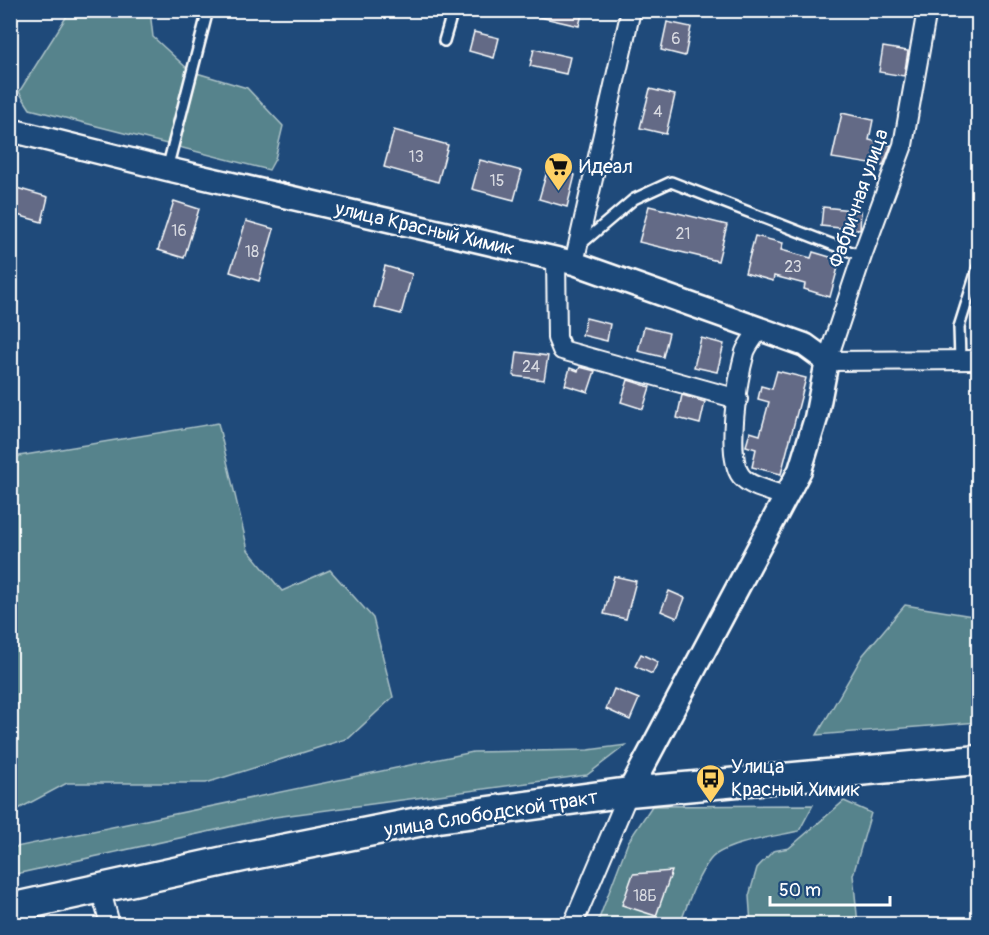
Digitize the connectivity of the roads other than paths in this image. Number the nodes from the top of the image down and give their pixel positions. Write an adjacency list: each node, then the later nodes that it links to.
1 (208, 10): 7 (lane)
2 (453, 10): 5 (lane)
3 (631, 10): 8 (street)
4 (927, 10): 9 (street, Фабричная улица)
5 (444, 41)
6 (10, 130): 7 (street, улица Красный Химик)
7 (167, 169): 8 (street, улица Красный Химик)
8 (569, 256): 9 (lane); 11 (street, улица Красный Химик); 15 (street)
9 (862, 256): 14 (street, Фабричная улица)
10 (978, 267): 12 (lane)
11 (760, 328): 14 (street, улица Красный Химик); 15 (street)
12 (960, 360): 13 (street); 14 (street)
13 (978, 360)
14 (827, 362): 16 (street)
15 (738, 399): 16 (street)
16 (787, 497): 18 (street)
17 (978, 760): 18 (main road, улица Слободской тракт)
18 (629, 792): 19 (main road, улица Слободской тракт); 22 (street)
19 (100, 888): 20 (main road, улица Слободской тракт); 21 (street)
20 (10, 908)
21 (110, 924)
22 (573, 924)

